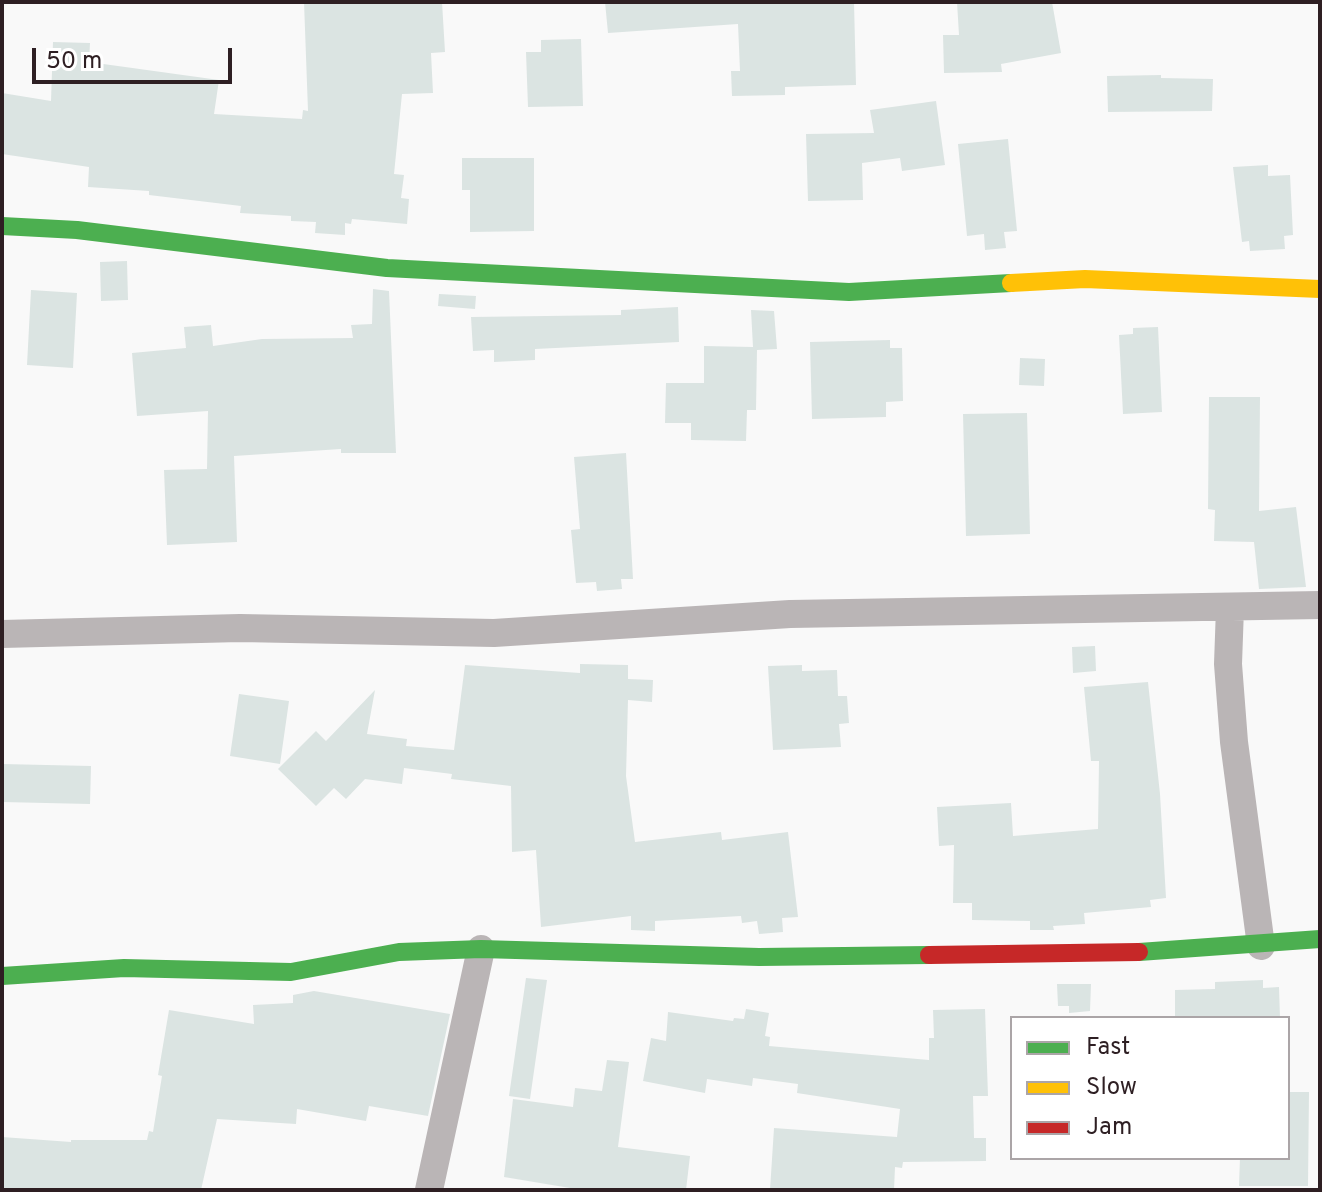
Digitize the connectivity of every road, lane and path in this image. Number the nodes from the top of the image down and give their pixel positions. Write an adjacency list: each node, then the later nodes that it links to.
1 (2, 226): 2 (street)
2 (1320, 289)
3 (1320, 605): 4 (street)
4 (1230, 608): 5 (street); 7 (street)
5 (2, 634)
6 (1320, 939): 7 (street)
7 (1261, 946): 8 (street)
8 (481, 949): 9 (street); 10 (street)
9 (2, 976)
10 (429, 1190)

